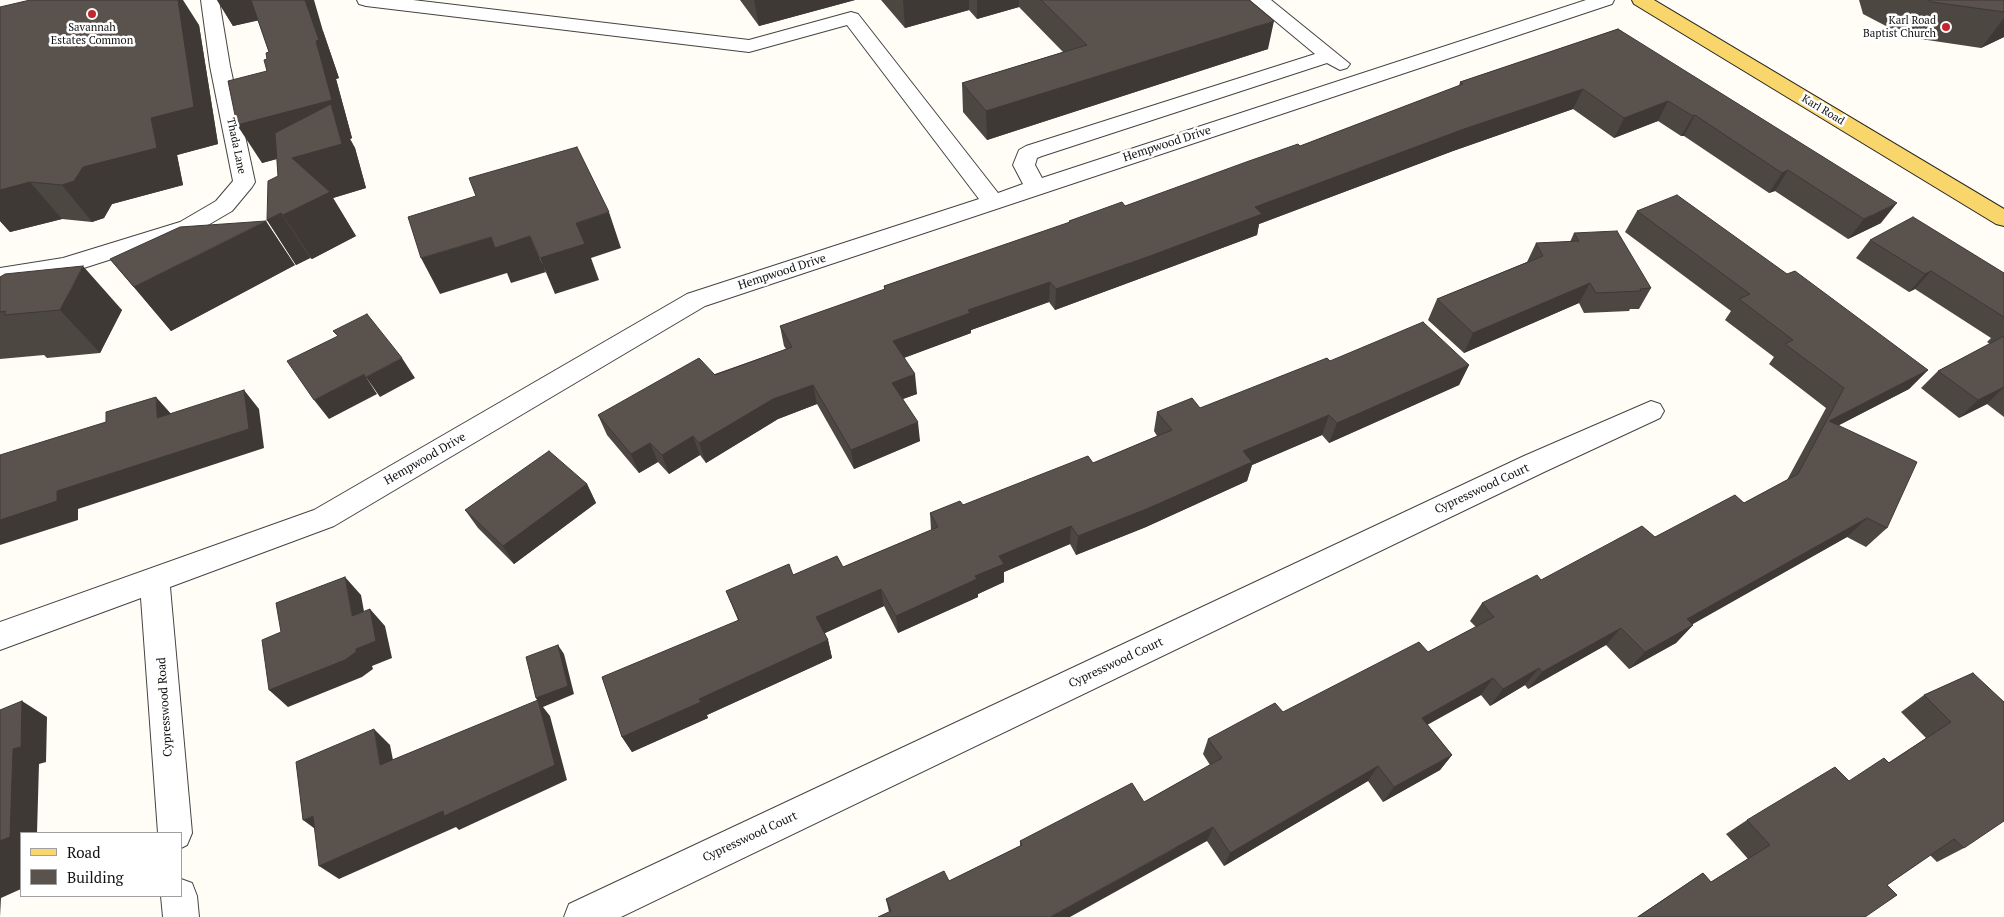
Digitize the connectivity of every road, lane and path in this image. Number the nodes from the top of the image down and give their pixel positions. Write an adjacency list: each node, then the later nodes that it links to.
1 (210, 0): 11 (street, Thada Lane)
2 (366, 0): 9 (street)
3 (1259, 0): 6 (street)
4 (1605, 0): 7 (street, Hempwood Drive)
5 (1641, 0): 10 (main road, Karl Road)
6 (1330, 56): 7 (street); 8 (street)
7 (1361, 80): 8 (street, Hempwood Drive)
8 (1036, 188): 9 (street, Hempwood Drive)
9 (993, 202): 13 (street, Hempwood Drive)
10 (2004, 220)
11 (0, 276)
12 (1651, 411): 18 (street, Cypresswood Court)
13 (155, 581): 14 (street, Hempwood Drive); 15 (street, Cypresswood Road)
14 (0, 636)
15 (175, 832)
16 (180, 897): 17 (street)
17 (181, 917)
18 (582, 917)

